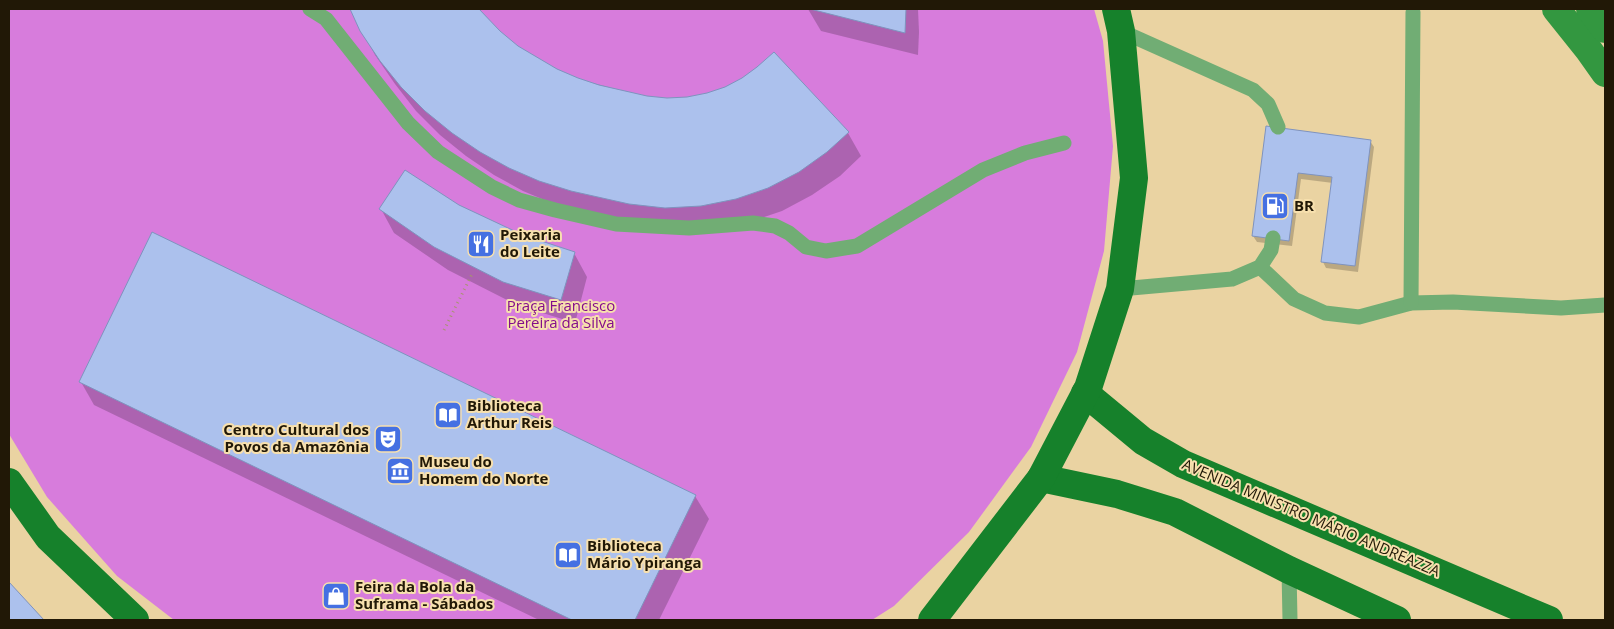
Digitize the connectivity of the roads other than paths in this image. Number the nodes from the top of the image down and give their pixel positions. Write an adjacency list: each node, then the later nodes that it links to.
1 (310, 9): 9 (lane)
2 (1556, 9): 7 (street)
3 (1590, 9): 6 (street)
4 (1413, 12): 13 (lane)
5 (1119, 20): 8 (lane); 12 (main road)
6 (1605, 29)
7 (1605, 73)
8 (1278, 128)
9 (1064, 143)
10 (1273, 238): 11 (lane)
11 (1260, 267): 12 (lane); 13 (lane)
12 (1120, 289): 15 (main road)
13 (1411, 303): 14 (lane)
14 (1605, 305)
15 (1085, 394): 16 (main road); 23 (main road, AVENIDA MINISTRO MÁRIO ANDREAZZA)
16 (1041, 478): 18 (main road); 20 (main road)
17 (9, 482): 19 (main road)
18 (1289, 570): 21 (lane); 22 (main road)
19 (135, 620)
20 (932, 620)
21 (1290, 620)
22 (1397, 620)
23 (1549, 620)

